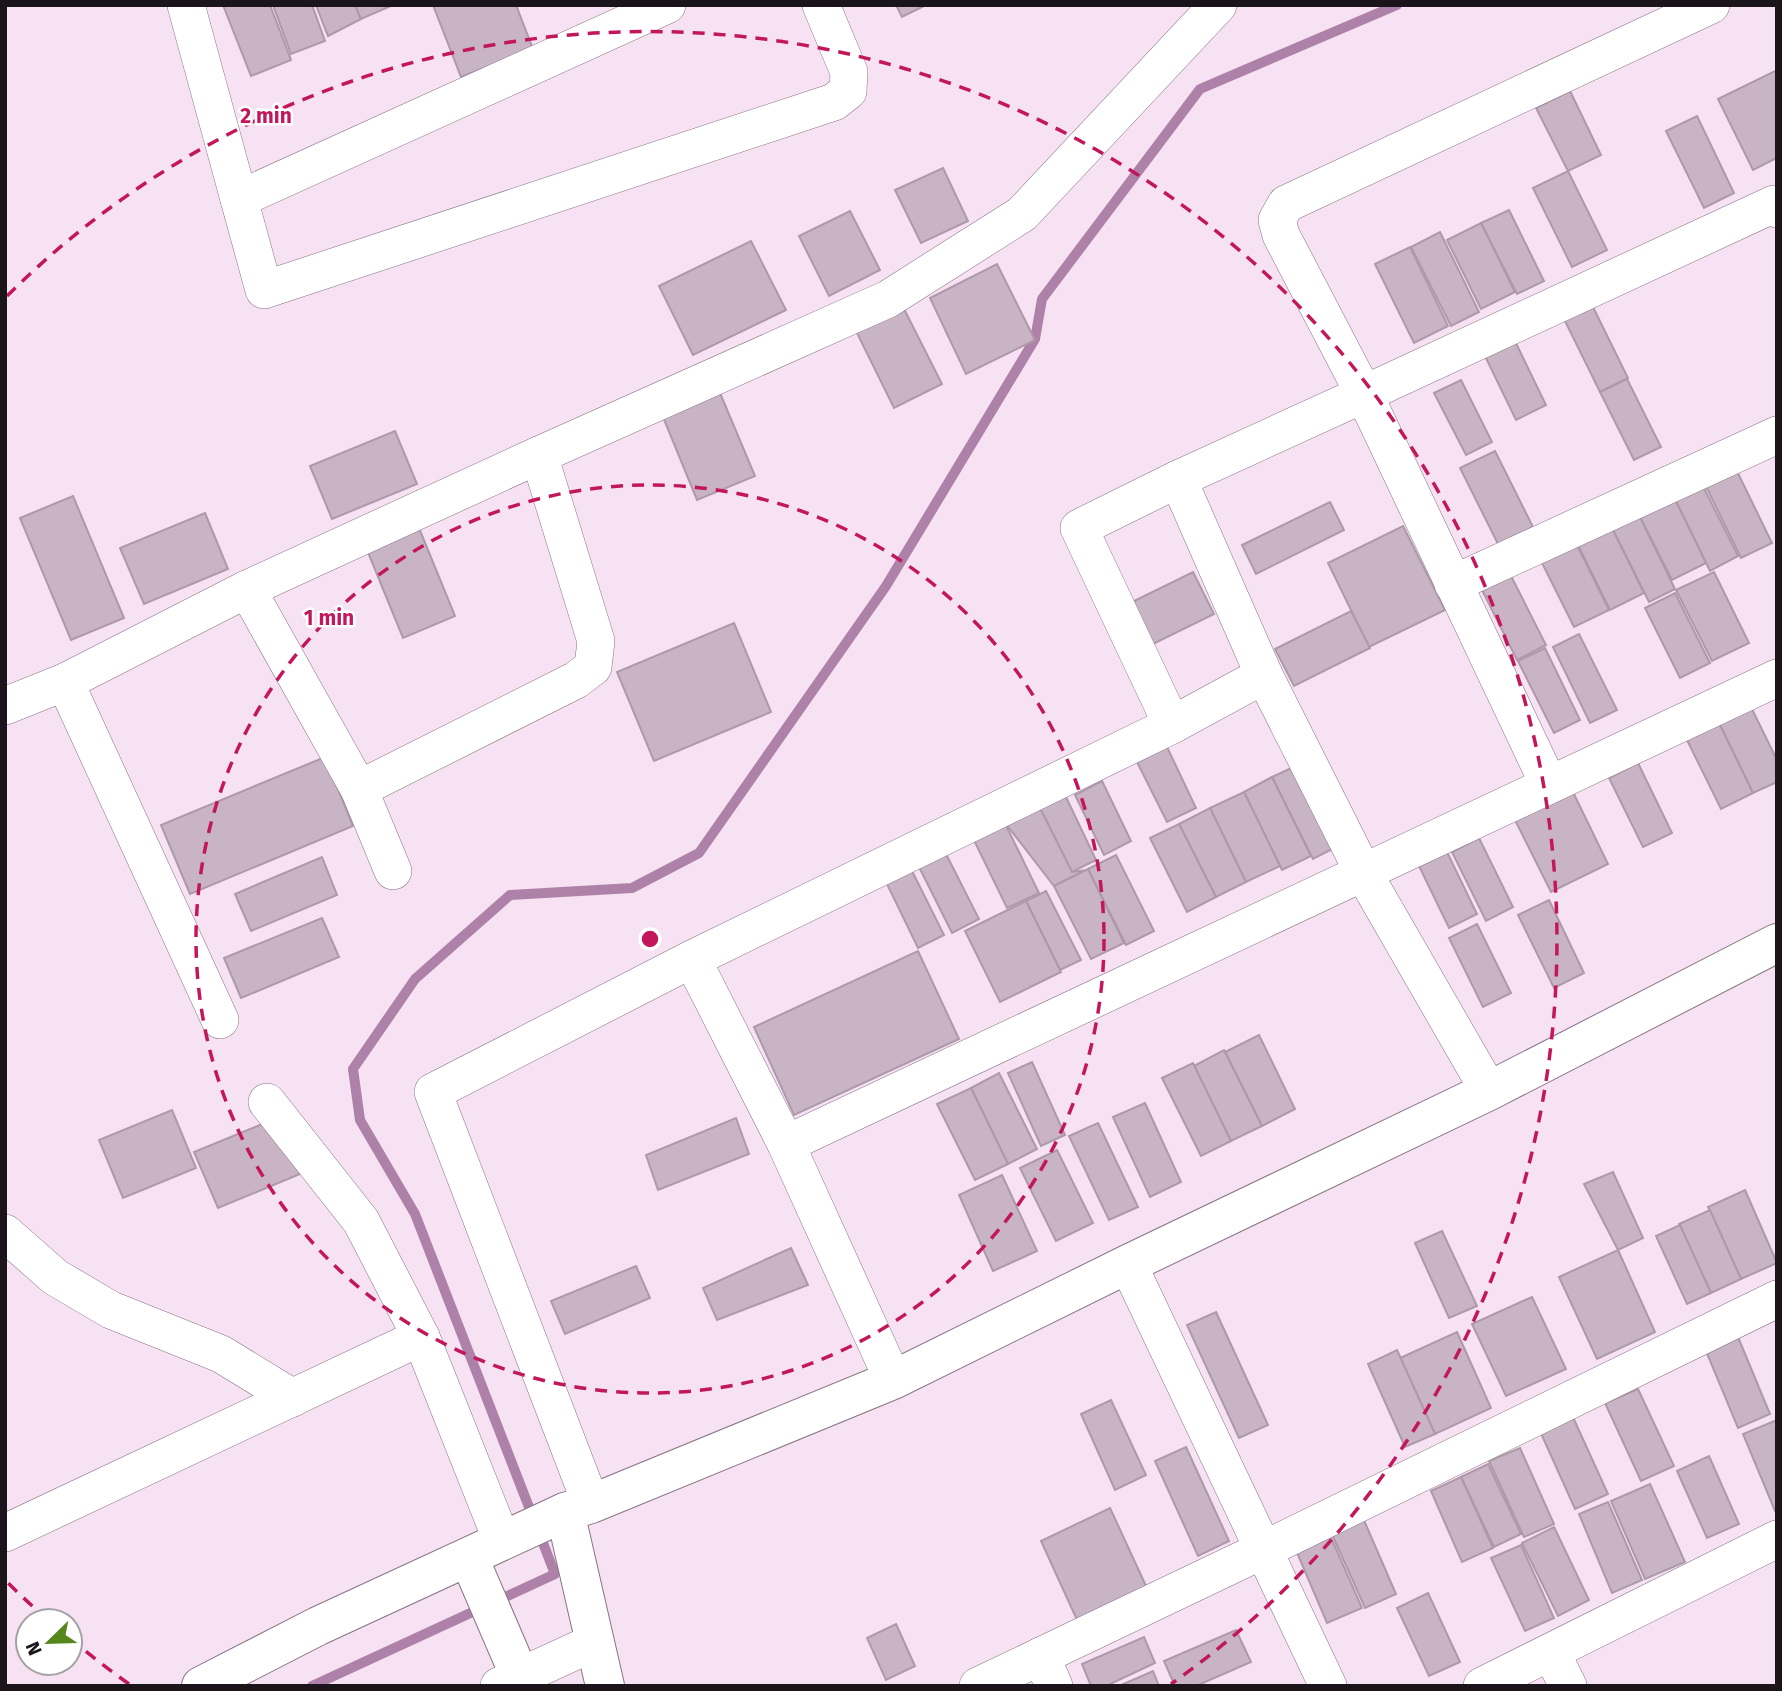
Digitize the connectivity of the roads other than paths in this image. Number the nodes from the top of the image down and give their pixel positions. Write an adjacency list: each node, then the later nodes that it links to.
1 (186, 5): 6 (street)
2 (667, 5): 6 (street)
3 (821, 5): 6 (street)
4 (1218, 5): 10 (street)
5 (1711, 5): 8 (street)
6 (239, 199)
7 (1776, 205): 8 (street)
8 (1364, 394): 11 (street); 12 (street)
9 (1777, 435): 12 (street)
10 (539, 455): 13 (street); 20 (street)
11 (1178, 479): 14 (street); 18 (street)
12 (1453, 584): 19 (street)
13 (247, 589): 16 (street); 20 (street)
14 (1264, 675): 18 (street); 22 (street)
15 (1777, 678): 19 (street)
16 (65, 682): 17 (street); 25 (street)
17 (5, 706)
18 (1172, 725): 24 (street)
19 (1549, 785): 22 (street)
20 (359, 789): 21 (street)
21 (393, 872)
22 (1364, 874): 26 (street); 28 (street)
23 (1777, 943): 26 (street)
24 (692, 959): 28 (street); 35 (street)
25 (220, 1020)
26 (1489, 1091): 30 (street)
27 (267, 1102): 32 (street)
28 (786, 1144): 33 (street)
29 (5, 1233): 34 (street)
30 (1128, 1264): 33 (street); 38 (street)
31 (1777, 1299): 38 (street)
32 (421, 1337): 34 (street); 35 (street)
33 (893, 1380): 35 (street)
34 (293, 1398): 36 (street)
35 (546, 1522): 39 (street); 40 (street)
36 (5, 1533)
37 (1777, 1539): 41 (street)
38 (1264, 1550): 42 (street); 47 (street)
39 (475, 1575): 43 (street); 44 (street)
40 (595, 1643): 43 (street); 45 (street)
41 (1551, 1652): 48 (street); 49 (street)
42 (1047, 1671): 46 (street)
43 (514, 1682)
44 (201, 1686)
45 (605, 1686)
46 (978, 1686)
47 (1328, 1686)
48 (1482, 1686)
49 (1568, 1686)

